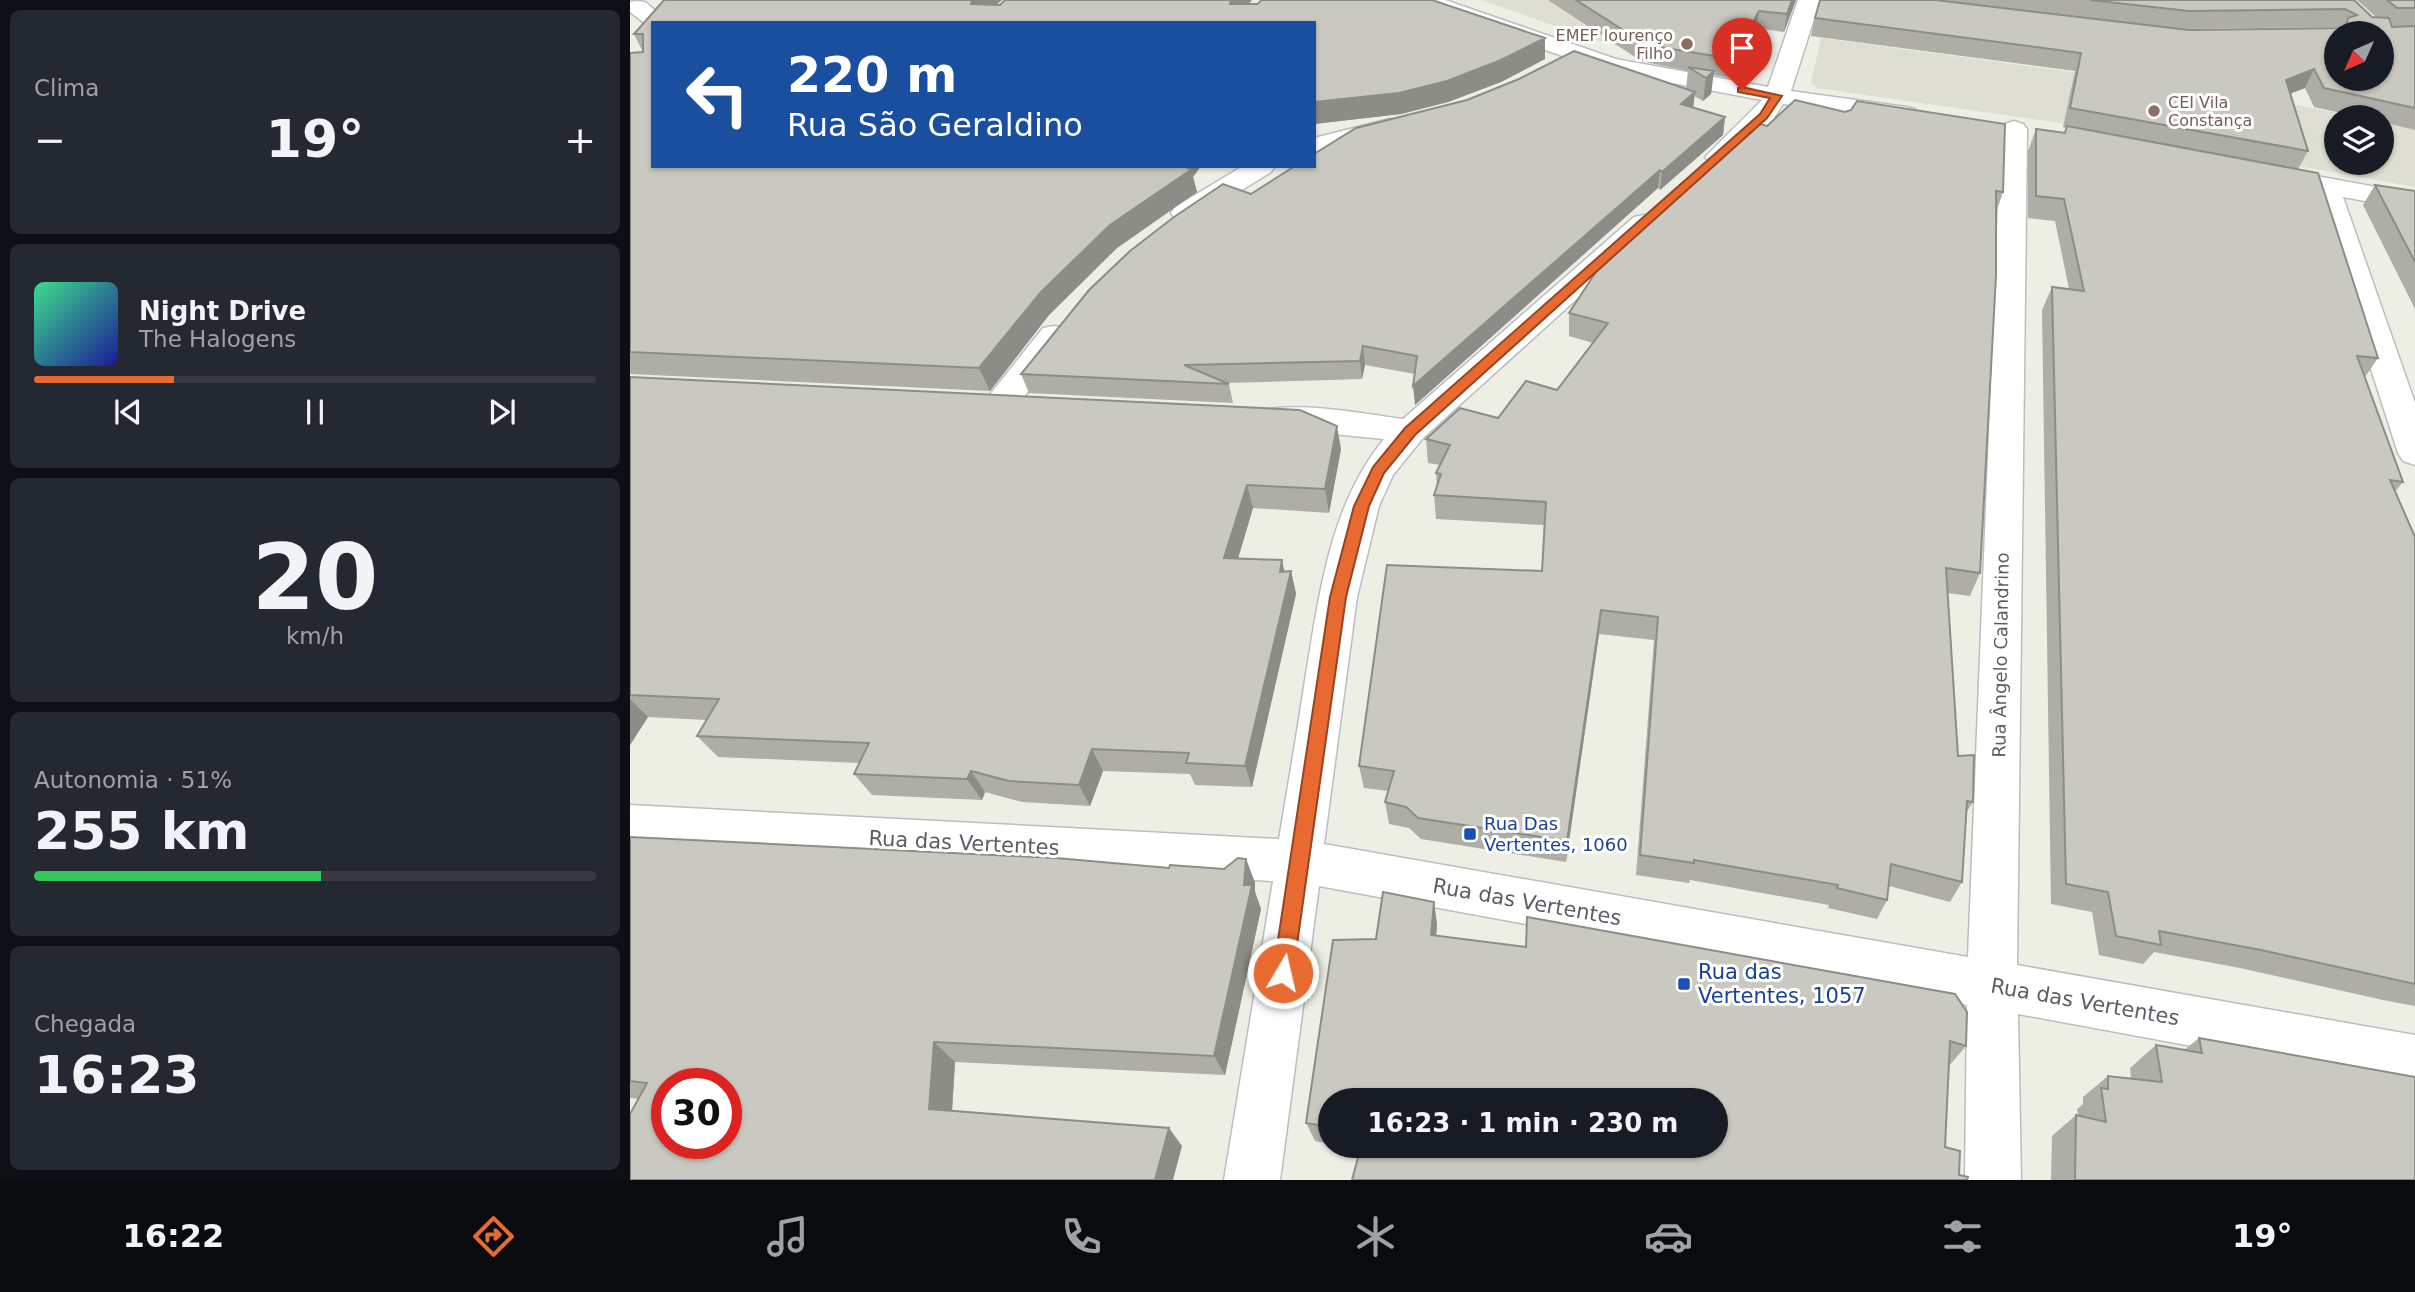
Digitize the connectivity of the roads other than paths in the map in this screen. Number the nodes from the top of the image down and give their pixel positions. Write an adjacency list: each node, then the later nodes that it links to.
1 (1424, 0): 5 (street)
2 (1809, 0): 7 (street)
3 (636, 7): 4 (street)
4 (656, 21)
5 (1577, 54): 6 (street); 7 (street)
6 (1555, 67)
7 (1777, 96): 8 (street); 20 (street)
8 (1935, 118)
9 (1410, 123): 11 (street)
10 (2015, 130): 24 (street, Rua Ângelo Calandrino)
11 (1316, 146)
12 (1259, 168): 16 (street)
13 (2247, 172): 14 (street)
14 (2326, 186): 15 (street); 21 (street)
15 (2415, 202)
16 (1164, 228)
17 (1072, 314): 18 (street)
18 (1041, 407)
19 (1245, 417): 20 (street)
20 (1410, 431): 23 (street)
21 (2415, 453)
22 (630, 825): 23 (street, Rua das Vertentes)
23 (1299, 861): 24 (street, Rua das Vertentes); 26 (street)
24 (1992, 986): 25 (street, Rua das Vertentes); 27 (street, Rua Ângelo Calandrino)
25 (2415, 1061)
26 (1252, 1180)
27 (1993, 1180)

